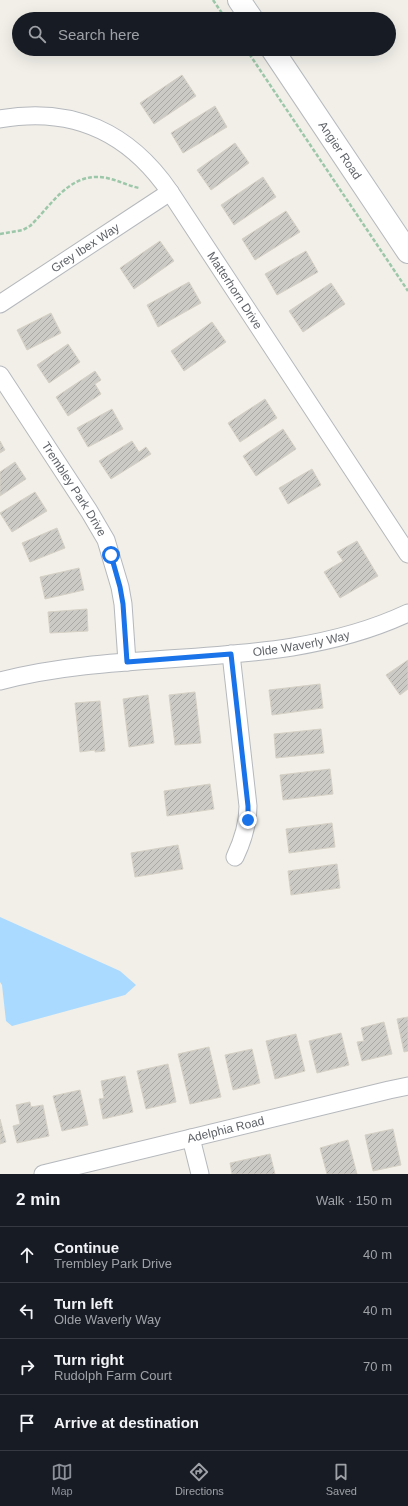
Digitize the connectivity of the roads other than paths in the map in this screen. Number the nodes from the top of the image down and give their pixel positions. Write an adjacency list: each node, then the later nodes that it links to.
1 (239, 0): 2 (street)
2 (247, 12)
3 (277, 56): 6 (street, Angier Road)
4 (0, 119): 5 (street, Matterhorn Drive)
5 (170, 192): 7 (street, Grey Ibex Way); 9 (street, Matterhorn Drive)
6 (404, 240)
7 (0, 304)
8 (0, 375): 12 (street, Trembley Park Drive)
9 (408, 554)
10 (408, 613): 11 (street, Olde Waverly Way)
11 (231, 654): 12 (street, Olde Waverly Way); 14 (street)
12 (127, 662): 13 (street, Olde Waverly Way)
13 (0, 681)
14 (235, 857)
15 (408, 1086): 16 (street, Adelphia Road)
16 (191, 1138): 17 (street, Adelphia Road); 18 (street)
17 (43, 1174)
18 (200, 1174)

